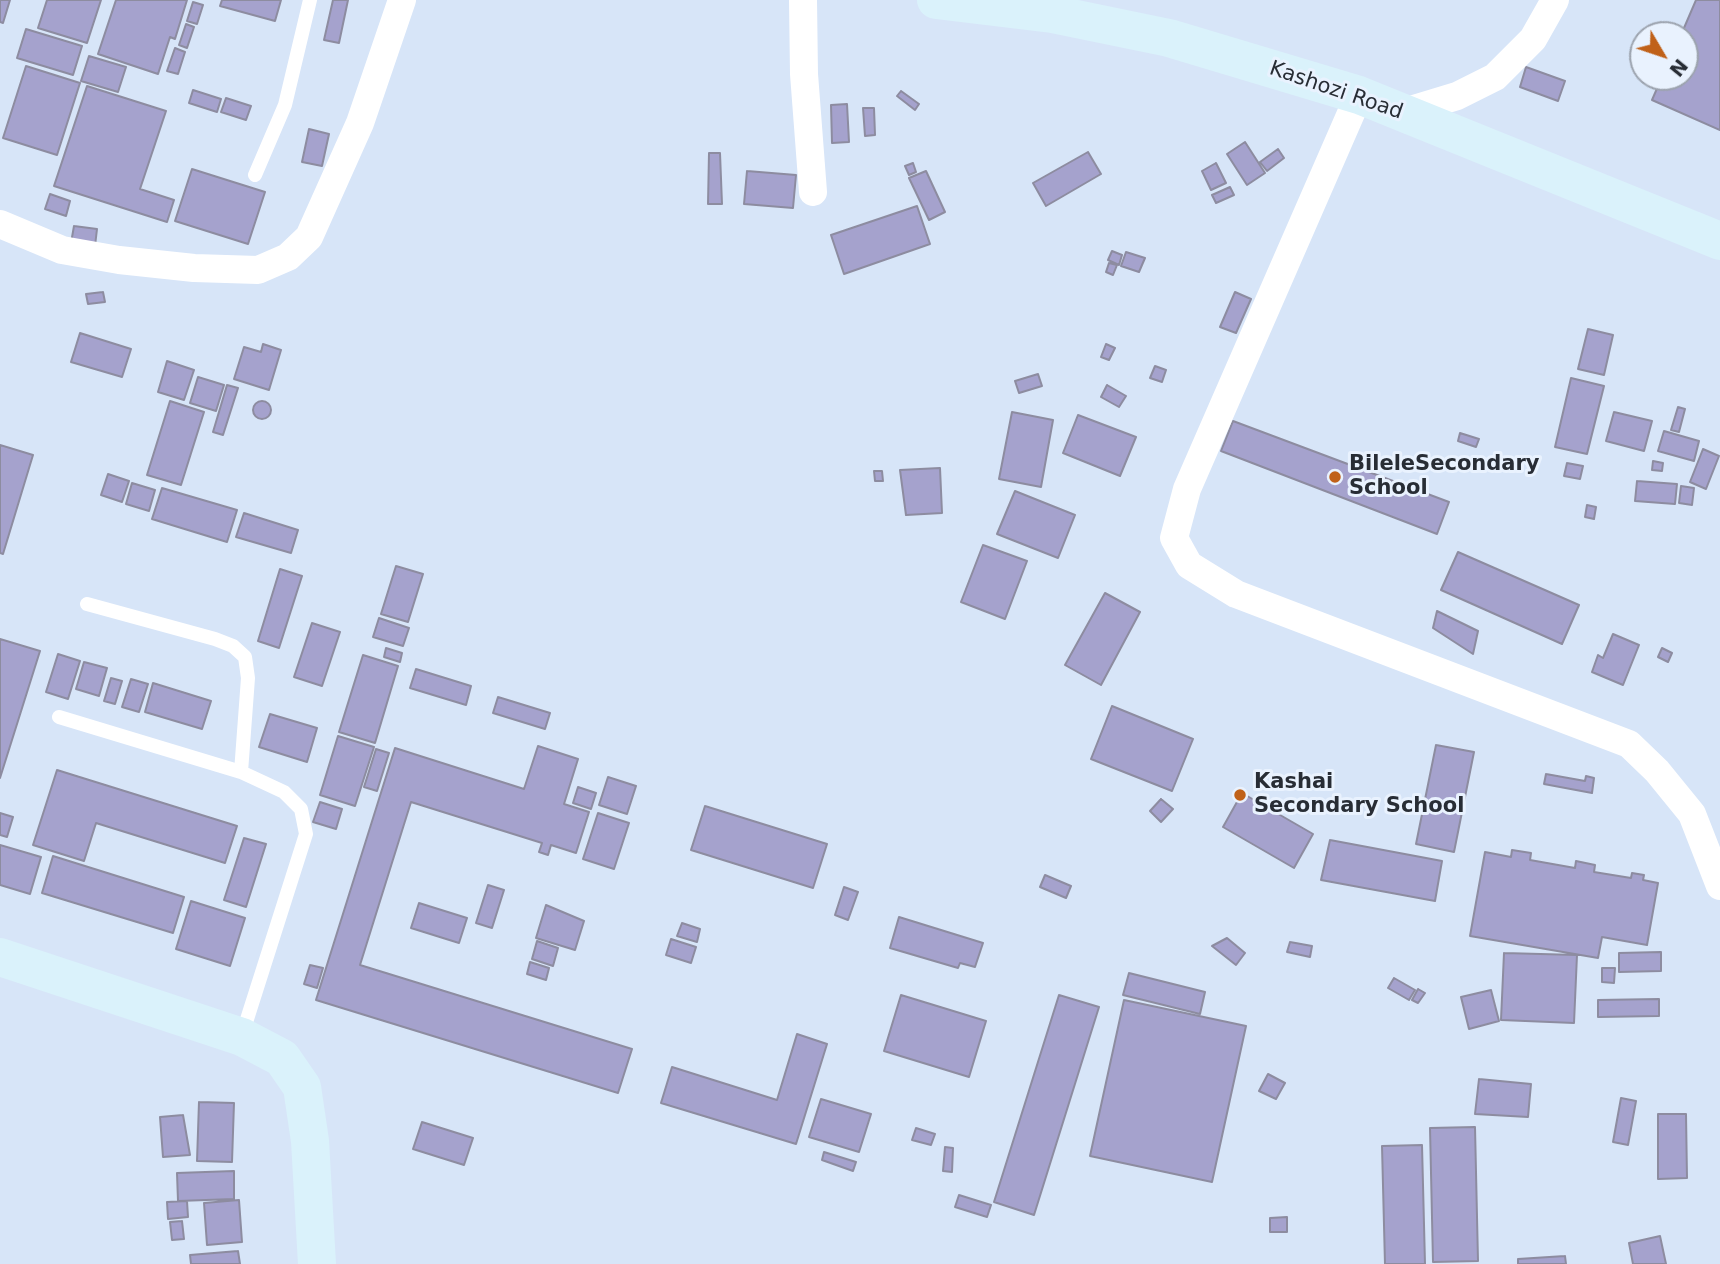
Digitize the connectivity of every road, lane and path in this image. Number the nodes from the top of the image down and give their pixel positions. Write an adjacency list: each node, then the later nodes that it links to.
1 (310, 0): 8 (lane)
2 (402, 0): 10 (street)
3 (803, 0): 9 (street)
4 (936, 0): 6 (main road, Kashozi Road)
5 (1555, 0): 7 (street)
6 (1359, 94): 7 (main road, Kashozi Road); 15 (street)
7 (1401, 113): 11 (main road, Kashozi Road)
8 (255, 175)
9 (813, 192)
10 (0, 224)
11 (1720, 241)
12 (87, 604): 14 (lane)
13 (59, 717): 14 (lane)
14 (241, 772): 17 (lane)
15 (1720, 886)
16 (0, 957): 17 (main road)
17 (242, 1037): 18 (main road)
18 (317, 1264)

